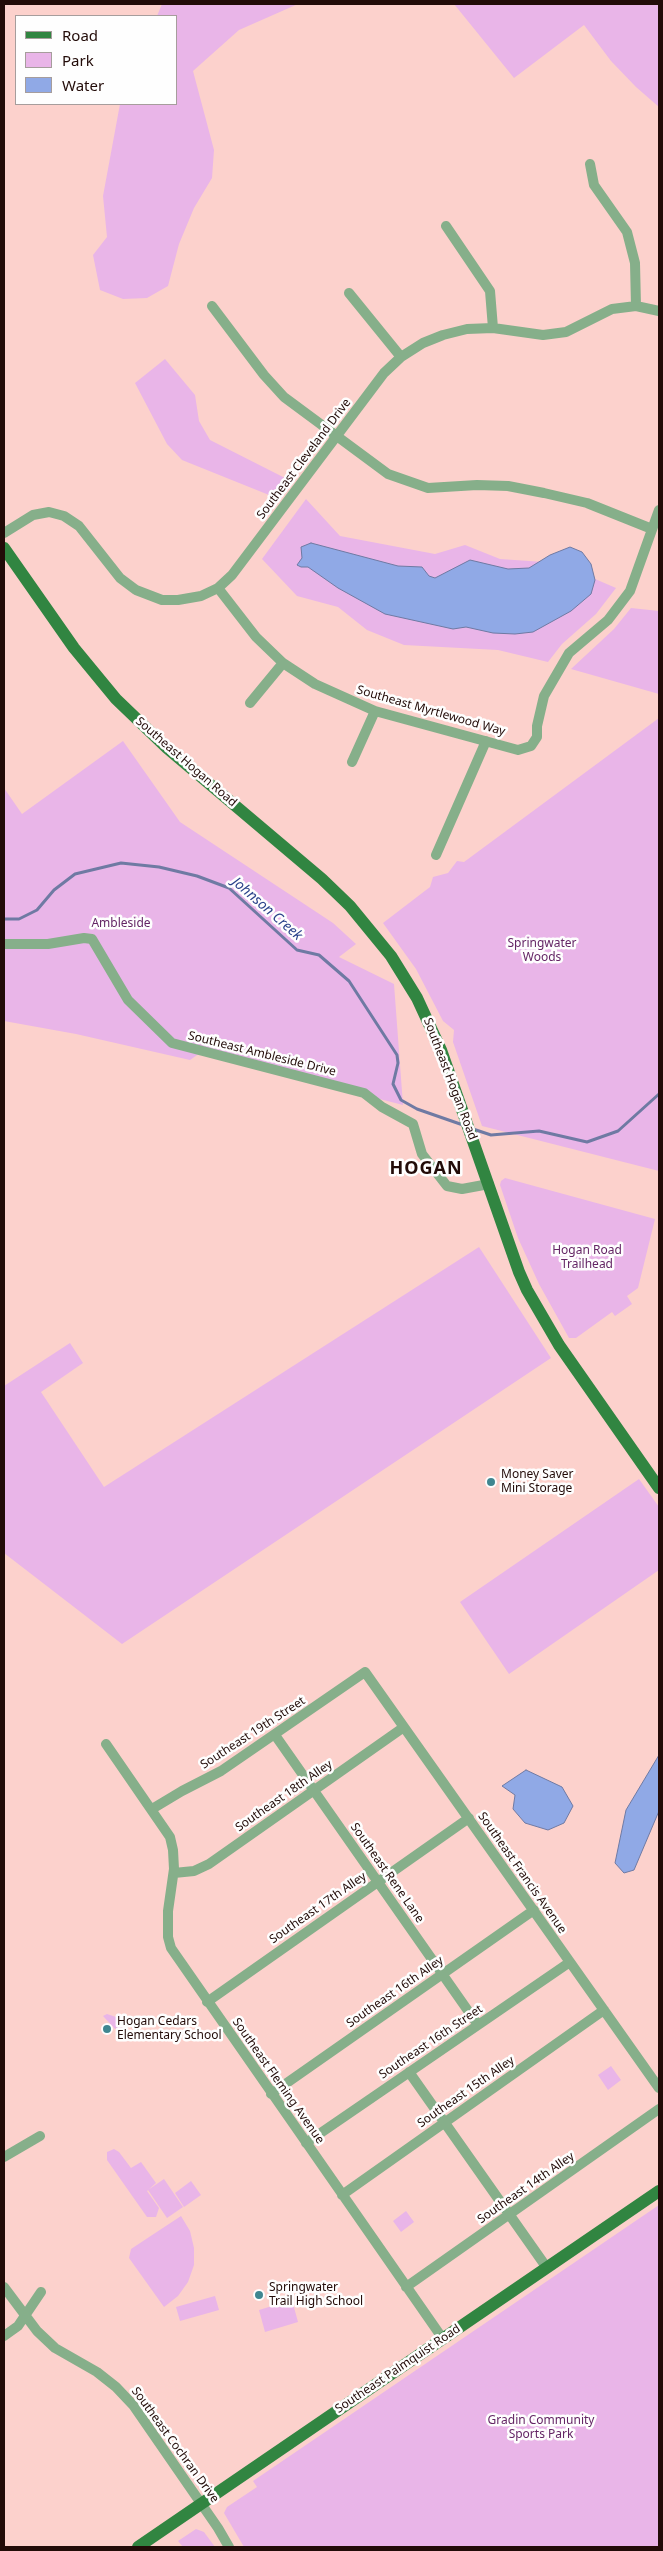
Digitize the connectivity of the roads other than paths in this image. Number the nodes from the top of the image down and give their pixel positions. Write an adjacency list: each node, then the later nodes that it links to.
1 (590, 164): 5 (street)
2 (446, 226): 7 (street)
3 (349, 293): 8 (street)
4 (212, 306): 9 (street)
5 (636, 306): 6 (street, Southeast Cleveland Drive); 7 (street, Southeast Cleveland Drive)
6 (659, 311)
7 (493, 328): 8 (street, Southeast Cleveland Drive)
8 (401, 357): 9 (street, Southeast Cleveland Drive)
9 (336, 436): 11 (street); 14 (street, Southeast Cleveland Drive)
10 (659, 510): 11 (street)
11 (652, 528): 18 (street, Southeast Myrtlewood Way)
12 (4, 533): 14 (street, Southeast Cleveland Drive)
13 (4, 548): 22 (main road, Southeast Hogan Road)
14 (218, 588): 15 (street, Southeast Myrtlewood Way)
15 (283, 663): 16 (street); 17 (street, Southeast Myrtlewood Way)
16 (250, 703)
17 (376, 711): 18 (street, Southeast Myrtlewood Way); 19 (street)
18 (486, 741): 20 (street)
19 (352, 762)
20 (436, 855)
21 (4, 944): 22 (street, Southeast Ambleside Drive)
22 (489, 1184): 23 (main road, Southeast Hogan Road)
23 (659, 1488)
24 (365, 1672): 25 (street, Southeast Francis Avenue); 26 (street, Southeast 19th Street)
25 (404, 1727): 28 (street, Southeast 18th Alley); 30 (street, Southeast Francis Avenue)
26 (275, 1735): 28 (street, Southeast Rene Lane); 29 (street, Southeast 19th Street)
27 (106, 1744): 29 (street, Southeast Fleming Avenue)
28 (314, 1790): 31 (street, Southeast 18th Alley); 32 (street, Southeast Rene Lane)
29 (152, 1809): 31 (street, Southeast Fleming Avenue)
30 (469, 1818): 32 (street, Southeast 17th Alley); 33 (street, Southeast Francis Avenue)
31 (174, 1873): 36 (street, Southeast Fleming Avenue)
32 (378, 1882): 35 (street, Southeast Rene Lane); 36 (street, Southeast 17th Alley)
33 (534, 1910): 34 (street, Southeast Francis Avenue); 35 (street, Southeast 16th Alley)
34 (570, 1962): 37 (street, Southeast Francis Avenue); 38 (street, Southeast 16th Street)
35 (442, 1974): 38 (street, Southeast Rene Lane); 41 (street, Southeast 16th Alley)
36 (207, 2002): 41 (street, Southeast Fleming Avenue)
37 (604, 2010): 40 (street, Southeast Francis Avenue); 43 (street, Southeast 15th Alley)
38 (478, 2025): 39 (street, Southeast 16th Street)
39 (409, 2072): 43 (street); 45 (street, Southeast 16th Street)
40 (659, 2088)
41 (272, 2094): 45 (street, Southeast Fleming Avenue)
42 (659, 2109): 49 (street, Southeast 14th Alley)
43 (445, 2122): 48 (street, Southeast 15th Alley); 49 (street)
44 (40, 2136): 46 (street)
45 (306, 2143): 48 (street, Southeast Fleming Avenue)
46 (4, 2157)
47 (659, 2191): 50 (main road, Southeast Palmquist Road)
48 (342, 2195): 52 (street, Southeast Fleming Avenue)
49 (510, 2214): 50 (street); 52 (street, Southeast 14th Alley)
50 (547, 2268): 56 (main road, Southeast Palmquist Road)
51 (4, 2286): 54 (street, Southeast Cochran Drive)
52 (406, 2287): 56 (street, Southeast Fleming Avenue)
53 (41, 2292): 54 (street)
54 (25, 2316): 55 (street); 57 (street, Southeast Cochran Drive)
55 (4, 2336)
56 (442, 2339): 57 (main road, Southeast Palmquist Road)
57 (202, 2504): 58 (main road, Southeast Palmquist Road); 59 (street, Southeast Cochran Drive)
58 (138, 2547)
59 (229, 2547)

